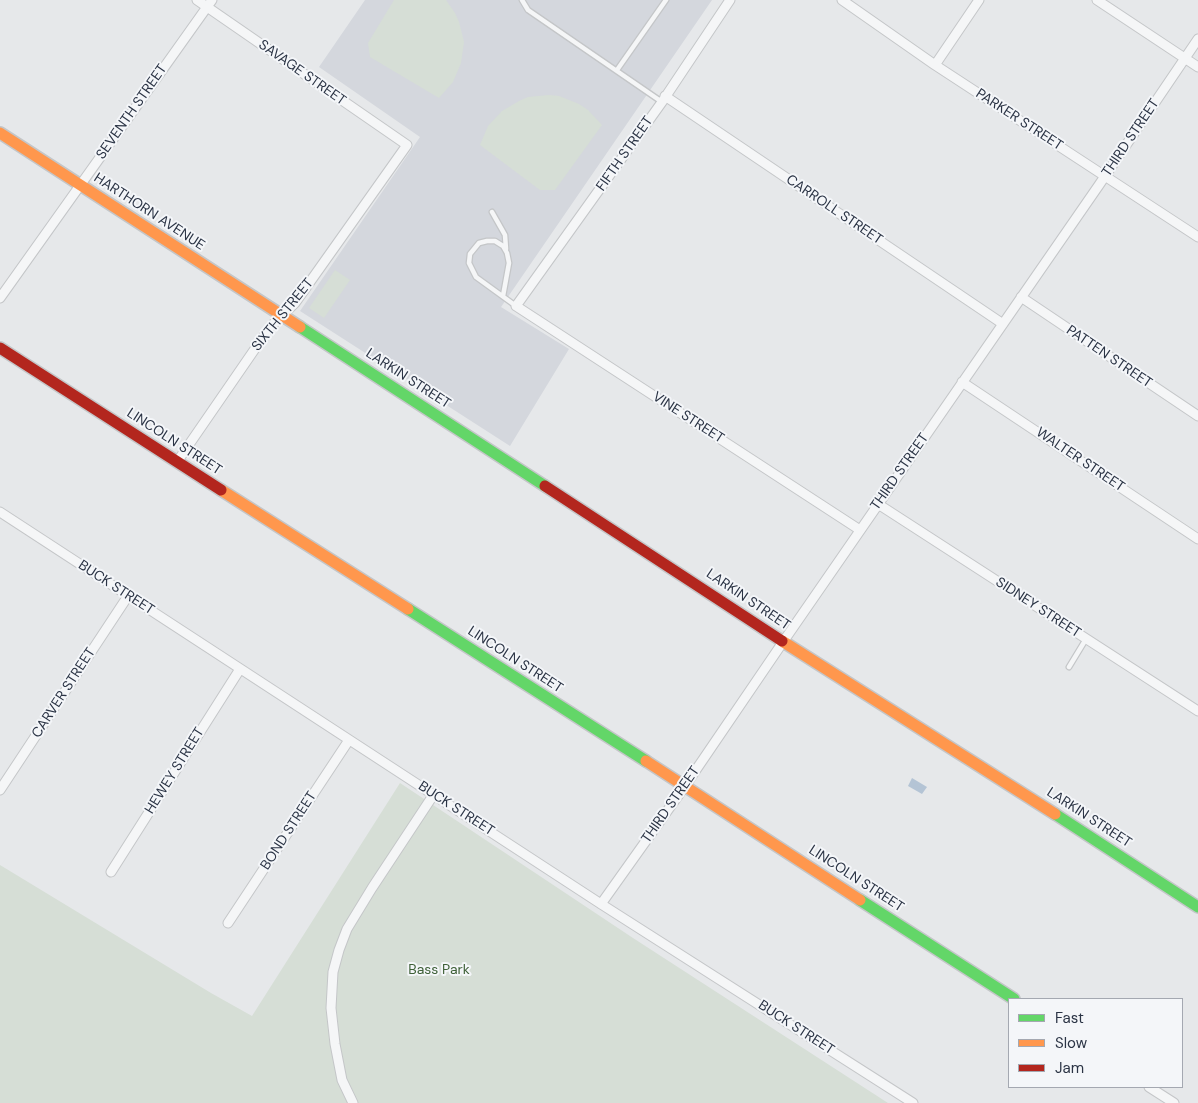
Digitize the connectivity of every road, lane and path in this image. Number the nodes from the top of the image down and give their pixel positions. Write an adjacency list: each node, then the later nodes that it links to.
1 (197, 0): 8 (street, SAVAGE STREET)
2 (522, 0): 13 (lane)
3 (666, 0): 13 (lane)
4 (730, 0): 14 (street, FIFTH STREET)
5 (842, 0): 11 (street, PARKER STREET)
6 (979, 0): 11 (street)
7 (1097, 0): 10 (street)
8 (210, 3): 16 (street, SAVAGE STREET); 18 (street, SEVENTH STREET)
9 (1198, 39): 10 (street, THIRD STREET)
10 (1185, 58): 12 (street); 17 (street, THIRD STREET)
11 (935, 65): 17 (street, PARKER STREET)
12 (1198, 67)
13 (617, 70): 14 (lane)
14 (663, 99): 25 (street, FIFTH STREET); 27 (street, CARROLL STREET)
15 (0, 133): 18 (street, HARTHORN AVENUE)
16 (407, 145): 26 (street, SIXTH STREET)
17 (1105, 176): 20 (street, PARKER STREET); 23 (street, THIRD STREET)
18 (80, 185): 24 (street, SEVENTH STREET); 26 (street, HARTHORN AVENUE)
19 (492, 212): 21 (lane)
20 (1198, 237)
21 (506, 250): 22 (lane); 22 (lane)
22 (503, 296): 25 (lane)
23 (1021, 297): 27 (street, THIRD STREET); 30 (street, PATTEN STREET)
24 (0, 298)
25 (516, 306): 34 (street, VINE STREET)
26 (282, 316): 31 (street, SIXTH STREET); 38 (street, LARKIN STREET)
27 (1003, 324): 29 (street, THIRD STREET)
28 (0, 348): 31 (street, LINCOLN STREET)
29 (962, 382): 32 (street, THIRD STREET); 35 (street, WALTER STREET)
30 (1198, 416)
31 (177, 462): 43 (street, LINCOLN STREET)
32 (878, 504): 34 (street, THIRD STREET); 37 (street, SIDNEY STREET)
33 (0, 512): 36 (street, BUCK STREET)
34 (860, 530): 38 (street, THIRD STREET)
35 (1198, 539)
36 (128, 596): 40 (street, BUCK STREET); 44 (street, CARVER STREET)
37 (1086, 639): 39 (lane); 41 (street, SIDNEY STREET)
38 (782, 642): 43 (street, THIRD STREET); 48 (street, LARKIN STREET)
39 (1069, 666)
40 (240, 670): 42 (street, BUCK STREET); 46 (street, HEWEY STREET)
41 (1198, 711)
42 (349, 740): 45 (street, BUCK STREET); 49 (street, BOND STREET)
43 (685, 786): 47 (street, THIRD STREET); 50 (street, LINCOLN STREET)
44 (0, 790)
45 (434, 794): 47 (street, BUCK STREET); 52 (street)
46 (111, 872)
47 (601, 904): 53 (street, BUCK STREET)
48 (1198, 907)
49 (228, 923)
50 (1012, 998)
51 (1151, 1088): 54 (street)
52 (353, 1103)
53 (913, 1103)
54 (1174, 1103)

